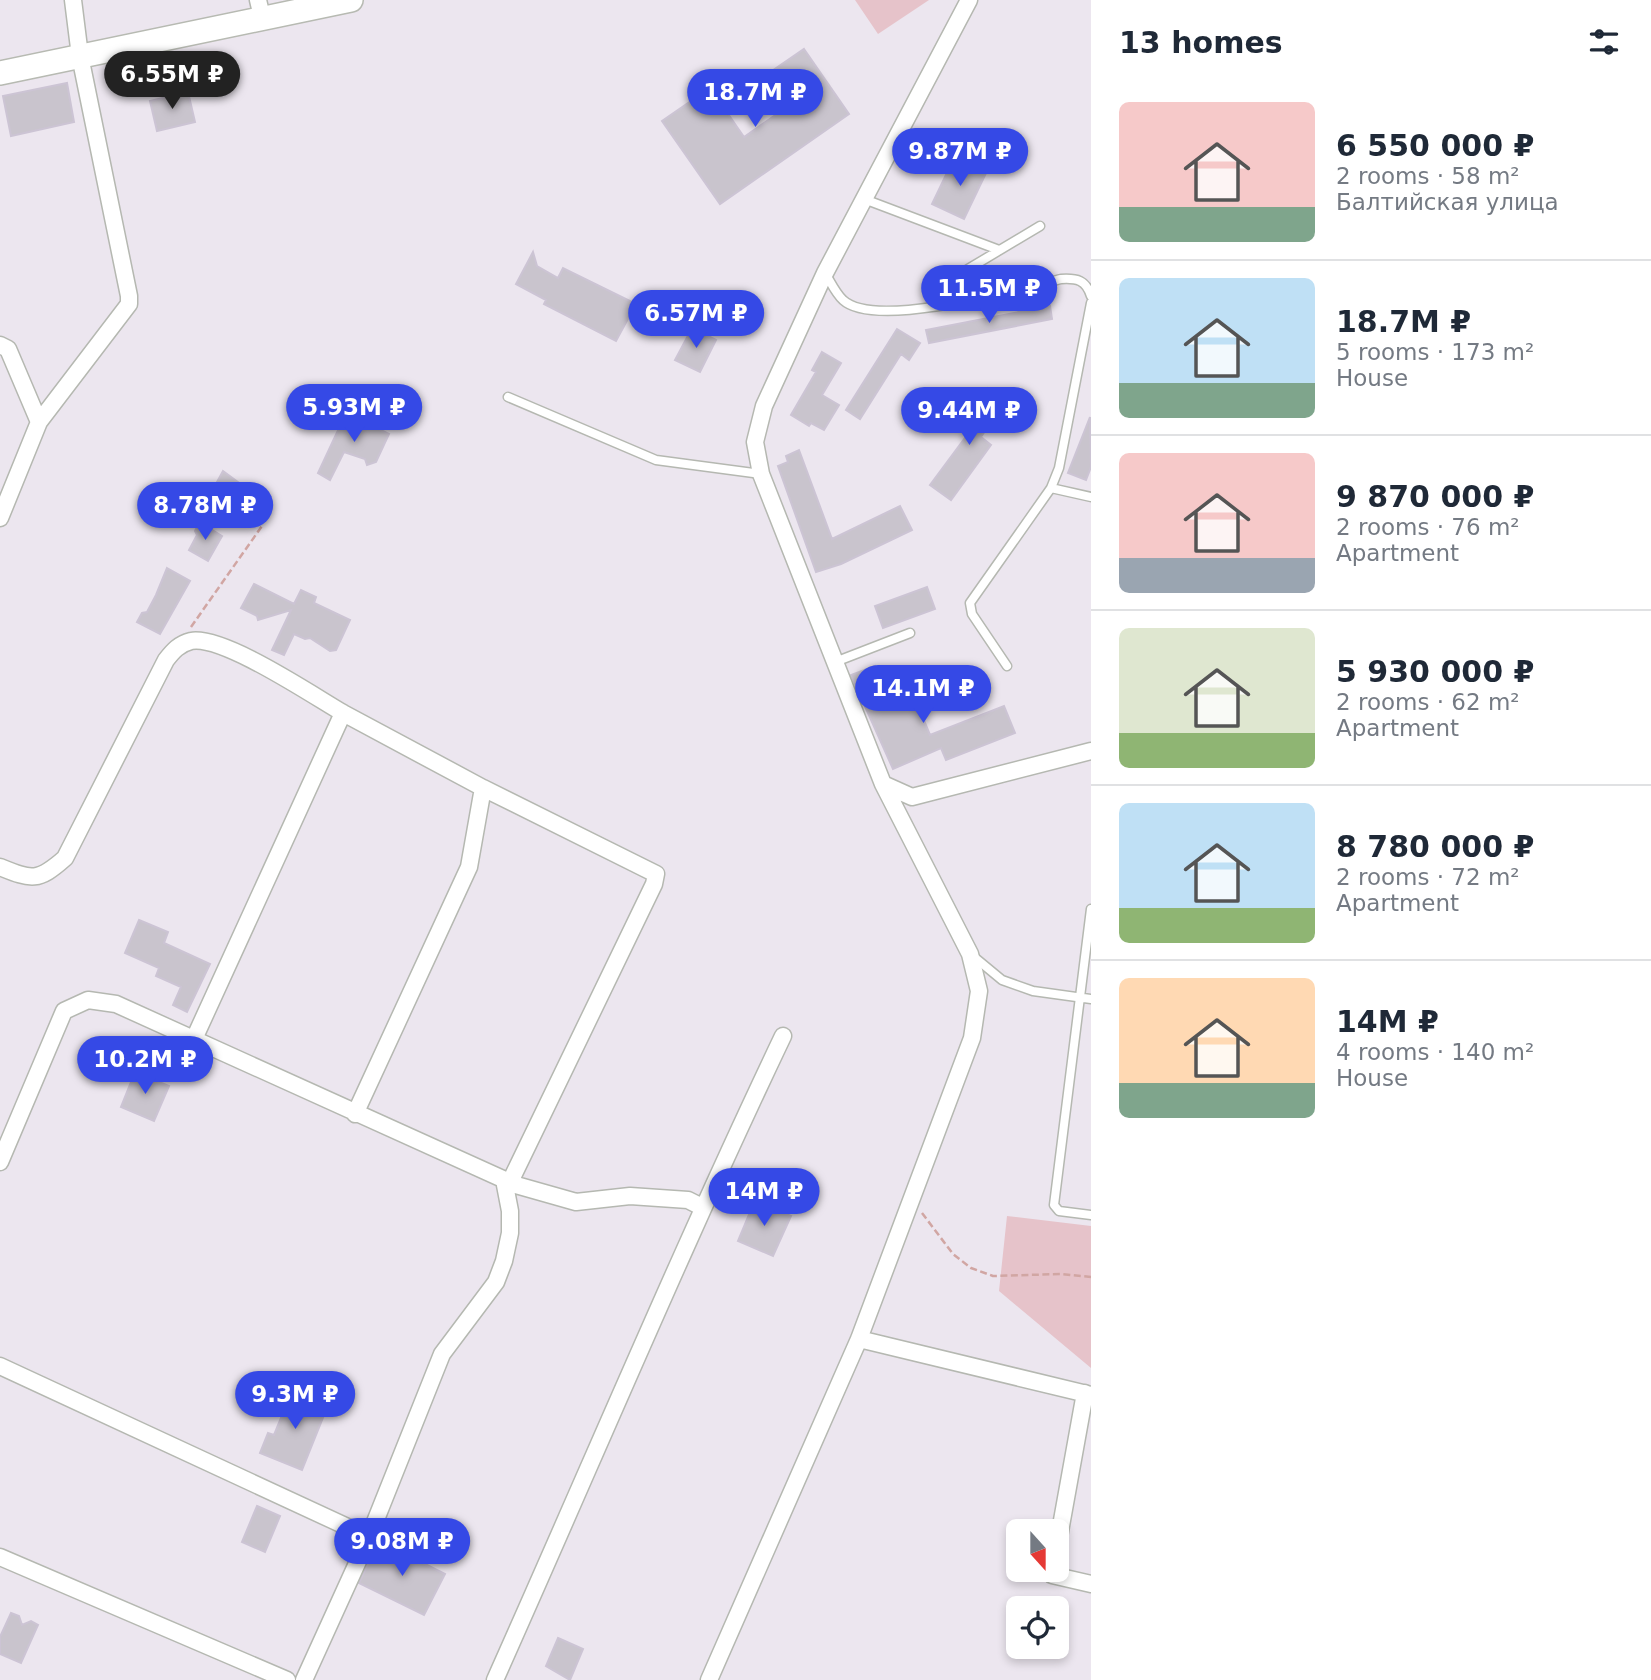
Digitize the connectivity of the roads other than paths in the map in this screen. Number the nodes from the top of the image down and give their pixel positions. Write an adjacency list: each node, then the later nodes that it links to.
1 (73, 0): 6 (street)
2 (351, 0): 4 (main road)
3 (969, 0): 8 (street)
4 (328, 2): 5 (main road)
5 (260, 9): 6 (main road)
6 (80, 56): 7 (main road); 17 (street)
7 (0, 74)
8 (864, 199): 10 (lane); 11 (street)
9 (1040, 226): 10 (lane)
10 (999, 250): 14 (lane)
11 (825, 273): 14 (lane); 18 (street)
12 (1091, 296): 14 (lane)
13 (1091, 303): 19 (lane)
14 (949, 306)
15 (0, 345): 17 (street)
16 (508, 397): 18 (lane)
17 (39, 422): 21 (street)
18 (761, 474): 23 (street)
19 (1051, 488): 20 (lane); 24 (lane)
20 (1091, 497)
21 (0, 517)
22 (910, 633): 23 (lane)
23 (835, 662): 27 (street)
24 (1007, 667)
25 (343, 713): 28 (street); 29 (street); 35 (street)
26 (1091, 751): 27 (street)
27 (883, 784): 31 (street)
28 (483, 788): 36 (street); 38 (street)
29 (0, 867)
30 (1091, 909): 32 (lane)
31 (970, 954): 32 (lane); 41 (street)
32 (1080, 998): 33 (lane); 40 (lane)
33 (1091, 999)
34 (783, 1036): 39 (street)
35 (194, 1040): 36 (street); 37 (street)
36 (355, 1114): 38 (street)
37 (0, 1162)
38 (507, 1181): 39 (street); 45 (street)
39 (702, 1207): 51 (street)
40 (1091, 1215)
41 (859, 1339): 43 (street); 52 (street)
42 (0, 1366): 45 (street)
43 (1088, 1394): 44 (street)
44 (1063, 1519)
45 (369, 1537): 50 (street)
46 (0, 1558): 49 (street)
47 (1069, 1579): 48 (street)
48 (1091, 1584)
49 (286, 1680)
50 (304, 1680)
51 (495, 1680)
52 (709, 1680)

